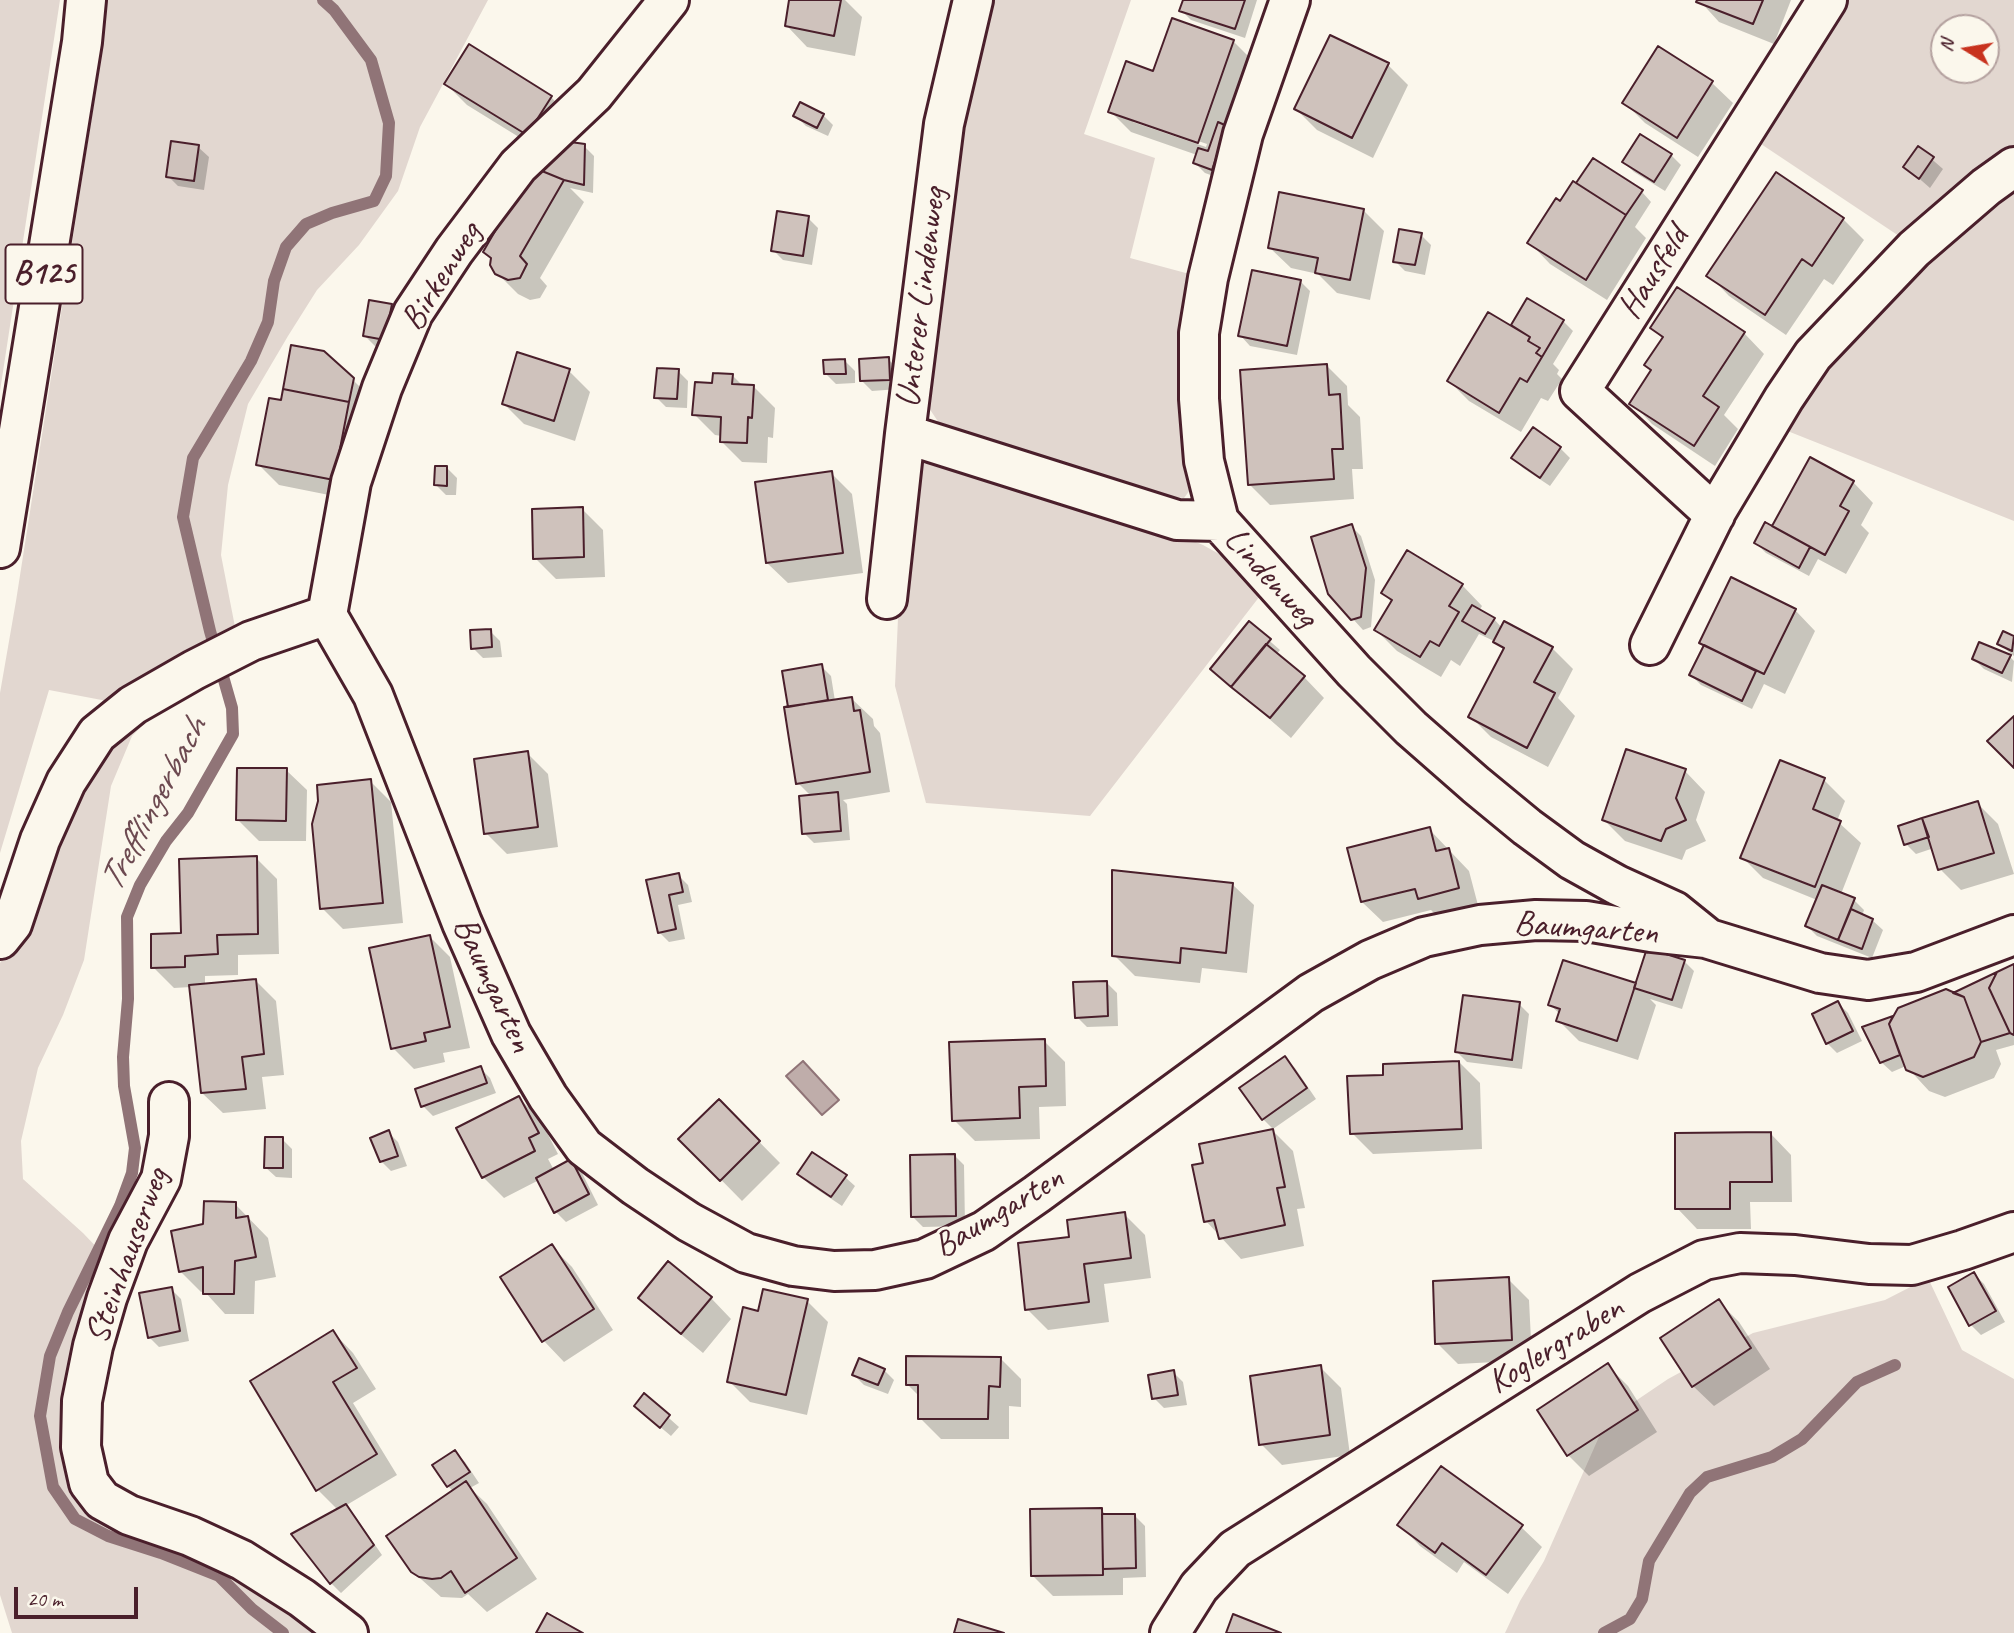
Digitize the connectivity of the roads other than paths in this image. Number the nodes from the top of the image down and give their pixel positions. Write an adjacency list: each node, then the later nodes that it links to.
1 (86, 0): 10 (street, B125)
2 (669, 0): 12 (street, Birkenweg)
3 (972, 0): 7 (street, Unterer Lindenweg)
4 (1290, 0): 9 (street, Lindenweg)
5 (1827, 0): 8 (street, Hausfeld)
6 (2014, 167): 8 (street)
7 (905, 434): 9 (street); 11 (street, Unterer Lindenweg)
8 (1715, 515): 13 (street)
9 (1219, 522): 15 (street, Lindenweg)
10 (0, 548)
11 (887, 599)
12 (327, 615): 15 (street, Baumgarten); 16 (street)
13 (1650, 645)
14 (2014, 935): 15 (street, Baumgarten)
15 (1706, 938)
16 (0, 939)
17 (169, 1102): 19 (street, Steinhauserweg)
18 (2014, 1232): 20 (street, Koglergraben)
19 (348, 1633)
20 (1170, 1633)

